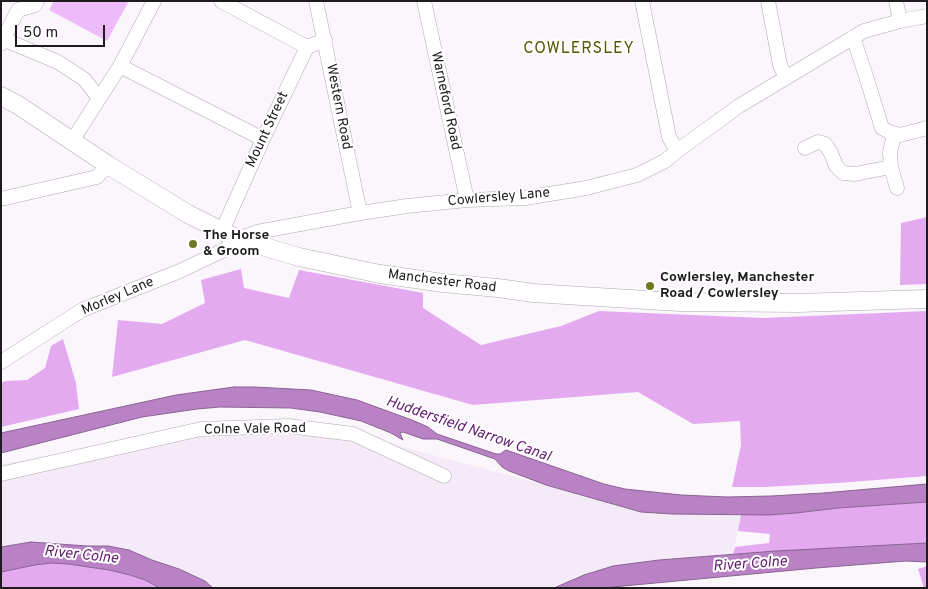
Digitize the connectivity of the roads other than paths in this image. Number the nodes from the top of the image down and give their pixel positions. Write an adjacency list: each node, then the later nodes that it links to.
1 (37, 1): 13 (street)
2 (154, 1): 15 (street)
3 (221, 1): 14 (street)
4 (316, 1): 12 (street, Western Road)
5 (424, 1): 29 (street, Warneford Road)
6 (642, 1): 24 (street)
7 (768, 1): 16 (street)
8 (896, 1): 10 (street)
9 (927, 16): 10 (street, Cowlersley Lane)
10 (900, 21): 11 (street, Cowlersley Lane)
11 (853, 38): 16 (street, Cowlersley Lane); 20 (street)
12 (325, 40): 14 (street); 30 (street, Western Road)
13 (2, 42): 18 (street)
14 (308, 47): 21 (street, Mount Street)
15 (120, 66): 18 (street); 21 (street)
16 (786, 78): 24 (street, Cowlersley Lane)
17 (1, 96): 22 (main road, Manchester Road)
18 (99, 98): 22 (street)
19 (927, 128): 20 (street)
20 (894, 134): 26 (street)
21 (263, 139): 31 (street, Mount Street)
22 (72, 141): 25 (main road, Manchester Road)
23 (805, 148): 26 (street)
24 (676, 151): 29 (street, Cowlersley Lane)
25 (108, 165): 28 (street); 31 (main road, Manchester Road)
26 (891, 167): 27 (street)
27 (897, 188)
28 (1, 199)
29 (466, 200): 30 (street, Cowlersley Lane)
30 (360, 213): 32 (street, Cowlersley Lane)
31 (222, 231): 32 (main road, Manchester Road)
32 (238, 239): 33 (main road, Manchester Road); 34 (street, Morley Lane)
33 (927, 299)
34 (1, 362)
35 (1, 474): 36 (street, Colne Vale Road)
36 (444, 476)

